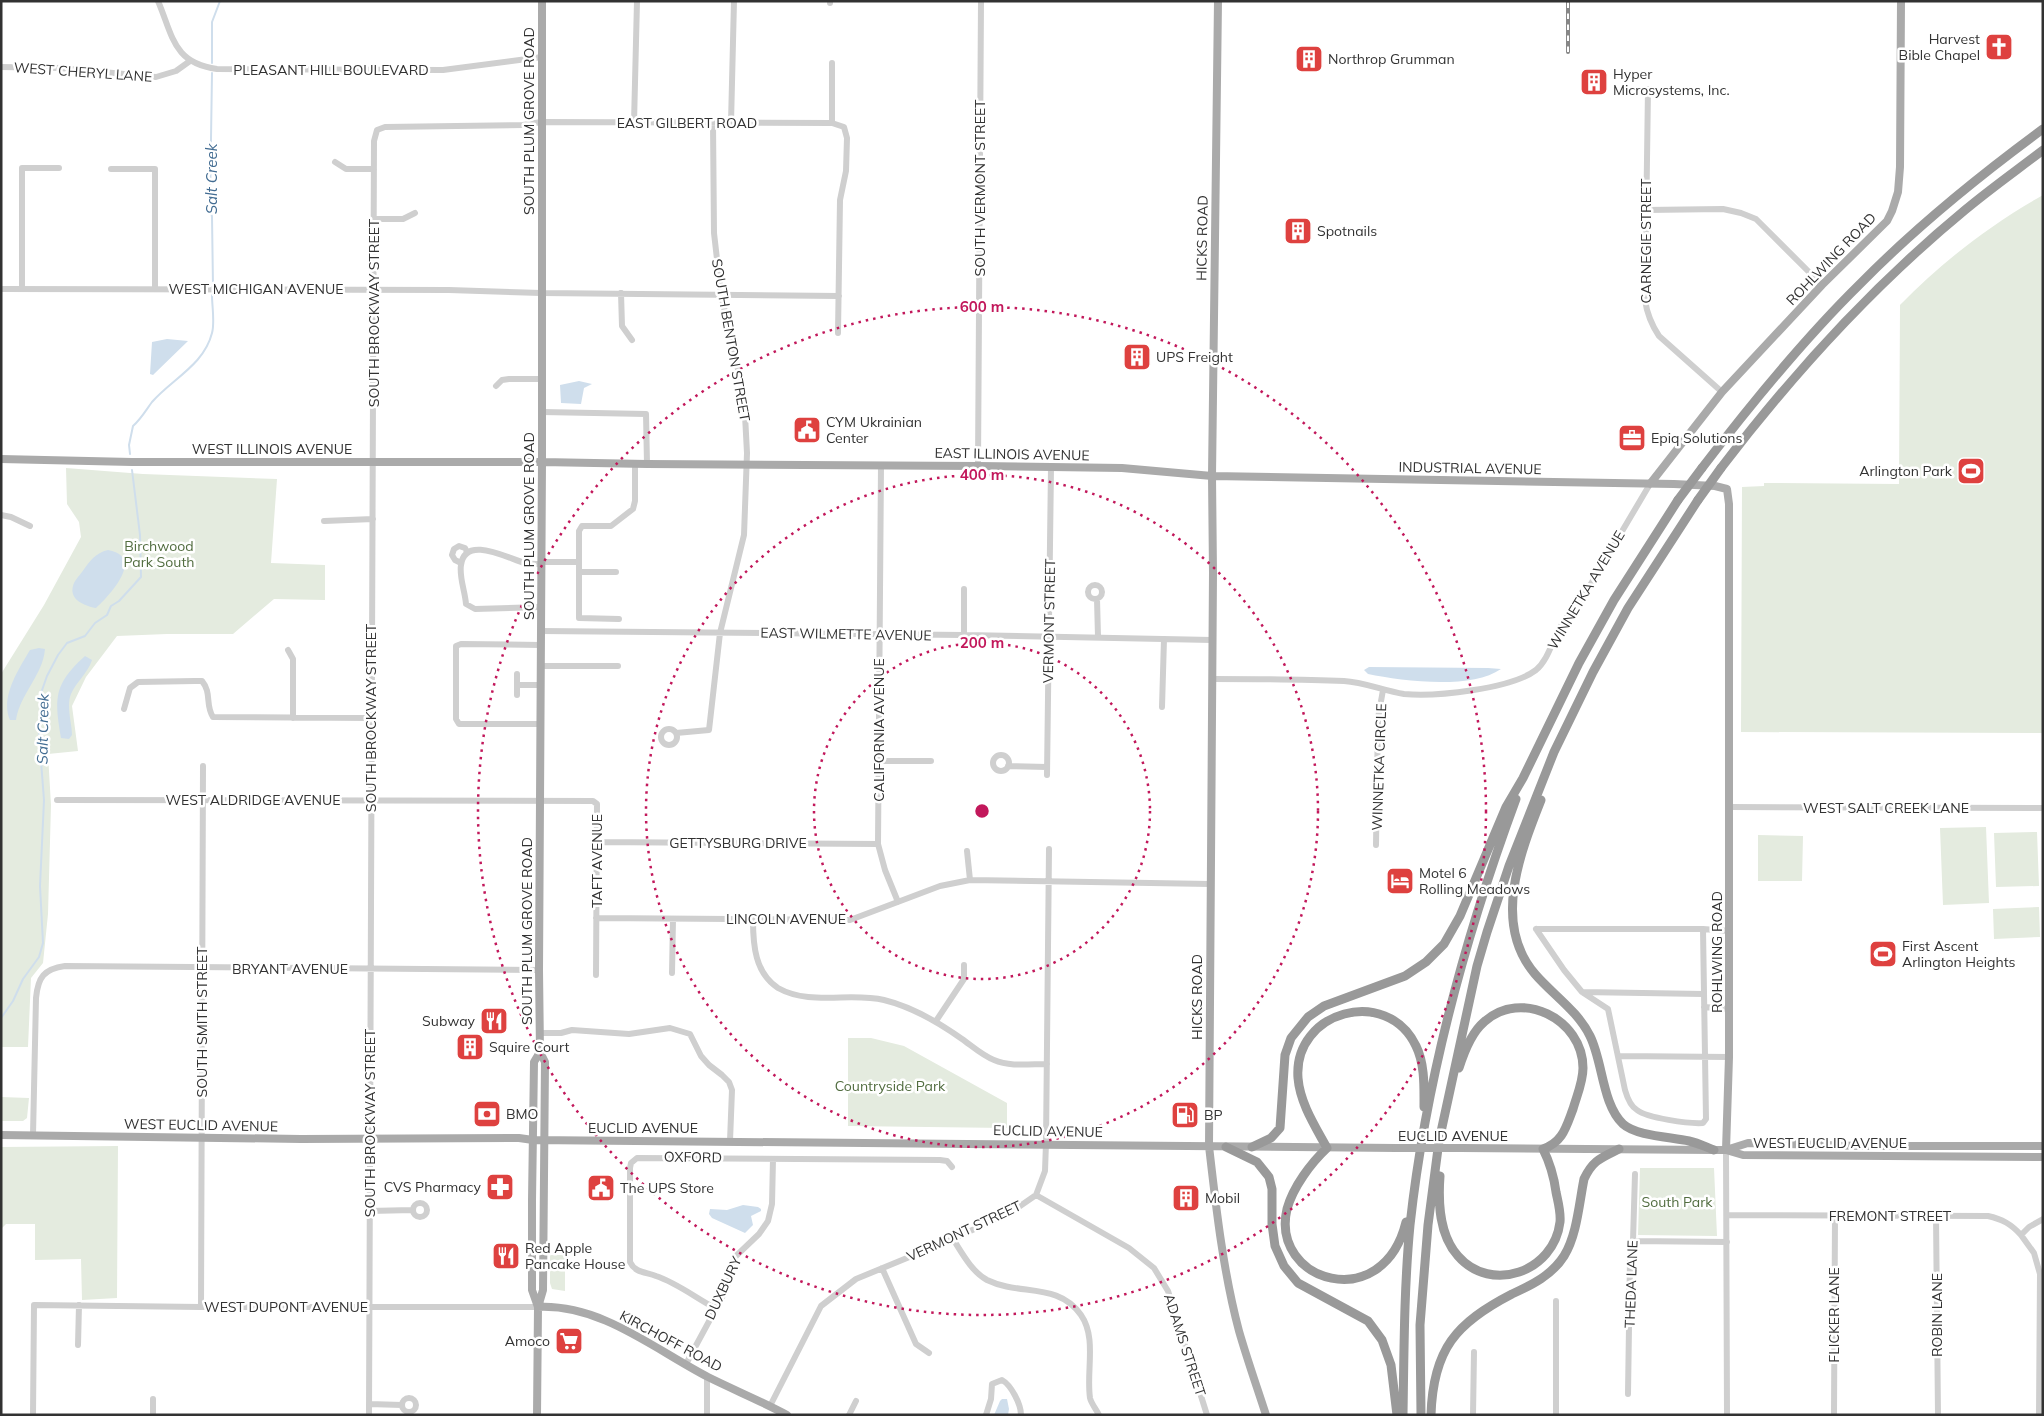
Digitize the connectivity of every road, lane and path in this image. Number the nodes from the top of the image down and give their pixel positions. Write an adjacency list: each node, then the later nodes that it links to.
1 (158, 1): 9 (street, PLEASANT HILL BOULEVARD)
2 (542, 1): 8 (main road, SOUTH PLUM GROVE ROAD)
3 (637, 1): 14 (street)
4 (734, 1): 16 (street)
5 (981, 1): 50 (street, SOUTH VERMONT STREET)
6 (1218, 1): 52 (main road, HICKS ROAD)
7 (1901, 1): 28 (main road, ROHLWING ROAD)
8 (542, 57): 9 (street, PLEASANT HILL BOULEVARD); 13 (main road, SOUTH PLUM GROVE ROAD)
9 (190, 61): 11 (street, WEST CHERYL LANE)
10 (832, 63): 17 (street)
11 (1, 67)
12 (1648, 89): 25 (street, CARNEGIE STREET)
13 (542, 122): 14 (street, EAST GILBERT ROAD); 19 (street, EAST GILBERT ROAD); 33 (main road, SOUTH PLUM GROVE ROAD)
14 (634, 123): 15 (street, EAST GILBERT ROAD)
15 (713, 123): 16 (street, EAST GILBERT ROAD); 35 (street, SOUTH BENTON STREET)
16 (731, 123): 17 (street, EAST GILBERT ROAD)
17 (832, 123): 36 (street)
18 (2043, 129): 100 (highway, bridge)
19 (377, 130): 24 (street, SOUTH BROCKWAY STREET)
20 (2043, 150): 93 (highway, bridge)
21 (335, 162): 24 (street)
22 (59, 168): 30 (street)
23 (111, 169): 31 (street)
24 (374, 169): 27 (street, SOUTH BROCKWAY STREET)
25 (1646, 210): 28 (street); 41 (street, CARNEGIE STREET)
26 (415, 213): 27 (street)
27 (374, 219): 32 (street, SOUTH BROCKWAY STREET)
28 (1822, 285): 41 (main road, ROHLWING ROAD)
29 (1, 288): 30 (street, WEST MICHIGAN AVENUE)
30 (22, 289): 31 (street, WEST MICHIGAN AVENUE)
31 (155, 289): 32 (street, WEST MICHIGAN AVENUE)
32 (374, 289): 33 (street, WEST MICHIGAN AVENUE); 44 (street, SOUTH BROCKWAY STREET)
33 (541, 293): 34 (street, WEST MICHIGAN AVENUE); 39 (main road, SOUTH PLUM GROVE ROAD)
34 (621, 293): 35 (street, WEST MICHIGAN AVENUE); 38 (street)
35 (721, 294): 36 (street, WEST MICHIGAN AVENUE); 48 (street, SOUTH BENTON STREET)
36 (840, 296): 37 (street)
37 (838, 334)
38 (632, 340)
39 (541, 379): 40 (street); 42 (main road, SOUTH PLUM GROVE ROAD)
40 (496, 386)
41 (1722, 392): 53 (main road, ROHLWING ROAD)
42 (542, 412): 45 (main road, SOUTH PLUM GROVE ROAD); 47 (street)
43 (1, 459): 44 (main road, WEST ILLINOIS AVENUE)
44 (374, 462): 45 (main road, WEST ILLINOIS AVENUE); 56 (street, SOUTH BROCKWAY STREET)
45 (542, 462): 46 (main road, EAST ILLINOIS AVENUE); 62 (main road, SOUTH PLUM GROVE ROAD)
46 (635, 464): 47 (main road, EAST ILLINOIS AVENUE); 60 (street)
47 (647, 464): 48 (main road, EAST ILLINOIS AVENUE)
48 (747, 464): 49 (main road, EAST ILLINOIS AVENUE); 70 (street, SOUTH BENTON STREET)
49 (881, 465): 50 (main road, EAST ILLINOIS AVENUE); 71 (street, CALIFORNIA AVENUE)
50 (978, 466): 51 (main road, EAST ILLINOIS AVENUE)
51 (1051, 467): 52 (main road, EAST ILLINOIS AVENUE); 73 (street, VERMONT STREET)
52 (1212, 476): 53 (main road, INDUSTRIAL AVENUE); 76 (main road, HICKS ROAD)
53 (1650, 484): 54 (main road, INDUSTRIAL AVENUE); 85 (street, WINNETKA AVENUE)
54 (1727, 489): 105 (main road, ROHLWING ROAD)
55 (1, 515): 58 (street)
56 (373, 519): 57 (street); 90 (street, SOUTH BROCKWAY STREET)
57 (324, 520)
58 (30, 526)
59 (467, 552): 61 (street); 61 (street); 62 (street)
60 (579, 562): 62 (street); 63 (street)
61 (460, 563): 67 (street)
62 (540, 563): 67 (main road, SOUTH PLUM GROVE ROAD)
63 (579, 572): 64 (street); 68 (street)
64 (616, 572)
65 (964, 589): 72 (street)
66 (1097, 599): 74 (street)
67 (540, 607): 69 (main road, SOUTH PLUM GROVE ROAD)
68 (619, 619)
69 (540, 631): 70 (street, EAST WILMETTE AVENUE); 77 (main road, SOUTH PLUM GROVE ROAD)
70 (720, 633): 71 (street, EAST WILMETTE AVENUE); 92 (street, SOUTH BENTON STREET)
71 (880, 635): 72 (street, EAST WILMETTE AVENUE); 94 (street, CALIFORNIA AVENUE)
72 (964, 635): 73 (street, EAST WILMETTE AVENUE)
73 (1048, 637): 74 (street, EAST WILMETTE AVENUE); 98 (street, VERMONT STREET)
74 (1098, 637): 75 (street, EAST WILMETTE AVENUE)
75 (1164, 638): 76 (street, EAST WILMETTE AVENUE); 87 (street)
76 (1212, 640): 82 (main road, HICKS ROAD)
77 (540, 645): 79 (main road, SOUTH PLUM GROVE ROAD); 91 (street)
78 (288, 650): 89 (street)
79 (540, 666): 80 (street); 84 (main road, SOUTH PLUM GROVE ROAD)
80 (618, 666)
81 (517, 674): 83 (street)
82 (1212, 679): 85 (street, WINNETKA AVENUE); 114 (main road, HICKS ROAD)
83 (517, 685): 84 (street); 86 (street)
84 (540, 686): 91 (main road, SOUTH PLUM GROVE ROAD)
85 (1383, 690): 109 (street, WINNETKA CIRCLE)
86 (517, 695)
87 (1162, 706)
88 (124, 708): 89 (street)
89 (292, 718): 90 (street)
90 (371, 718): 103 (street, SOUTH BROCKWAY STREET)
91 (540, 724): 104 (main road, SOUTH PLUM GROVE ROAD)
92 (676, 733)
93 (1554, 752): 138 (highway); 156 (highway)
94 (880, 761): 95 (street); 108 (street, CALIFORNIA AVENUE)
95 (931, 761)
96 (203, 766): 101 (street, SOUTH SMITH STREET)
97 (1008, 766): 98 (street)
98 (1047, 767): 99 (street, VERMONT STREET)
99 (1047, 775)
100 (1523, 778): 139 (highway); 152 (highway)
101 (203, 799): 102 (street, WEST ALDRIDGE AVENUE); 103 (street, WEST ALDRIDGE AVENUE); 122 (street, SOUTH SMITH STREET)
102 (57, 800)
103 (371, 800): 104 (street, WEST ALDRIDGE AVENUE); 123 (street, SOUTH BROCKWAY STREET)
104 (540, 800): 107 (street, TAFT AVENUE); 124 (main road, SOUTH PLUM GROVE ROAD)
105 (1730, 807): 106 (street, WEST SALT CREEK LANE); 120 (main road, ROHLWING ROAD)
106 (2043, 808)
107 (597, 842): 108 (street, GETTYSBURG DRIVE); 116 (street, TAFT AVENUE)
108 (878, 844): 115 (street, CALIFORNIA AVENUE)
109 (1376, 845)
110 (1049, 849): 113 (street, VERMONT STREET)
111 (967, 851): 112 (street)
112 (970, 880): 113 (street, LINCOLN AVENUE); 115 (street, LINCOLN AVENUE)
113 (1049, 882): 114 (street, LINCOLN AVENUE); 137 (street, VERMONT STREET)
114 (1210, 884): 149 (main road, HICKS ROAD)
115 (898, 902): 118 (street, LINCOLN AVENUE)
116 (596, 918): 117 (street, LINCOLN AVENUE); 126 (street, TAFT AVENUE)
117 (673, 919): 118 (street, LINCOLN AVENUE); 125 (street)
118 (753, 920): 131 (street)
119 (1703, 929): 120 (street); 127 (street); 128 (street)
120 (1729, 931): 130 (main road, ROHLWING ROAD)
121 (964, 966): 131 (street)
122 (202, 969): 123 (street, BRYANT AVENUE); 141 (street, BRYANT AVENUE); 142 (street, SOUTH SMITH STREET)
123 (371, 969): 124 (street, BRYANT AVENUE); 143 (street, SOUTH BROCKWAY STREET)
124 (539, 970): 132 (main road, SOUTH PLUM GROVE ROAD)
125 (672, 973)
126 (596, 976)
127 (1582, 992): 128 (street); 134 (street)
128 (1703, 994): 129 (street)
129 (1704, 1006): 130 (street); 135 (street)
130 (1729, 1009): 136 (main road, ROHLWING ROAD)
131 (936, 1021): 137 (street)
132 (539, 1033): 133 (main road, SOUTH PLUM GROVE ROAD); 146 (street)
133 (540, 1052): 144 (main road, SOUTH PLUM GROVE ROAD); 145 (main road, SOUTH PLUM GROVE ROAD)
134 (1618, 1056): 135 (street); 135 (street)
135 (1705, 1056): 136 (street)
136 (1729, 1057): 157 (main road, ROHLWING ROAD)
137 (1047, 1064): 148 (street, VERMONT STREET)
138 (1443, 1118): 147 (highway); 154 (highway)
139 (1425, 1123): 153 (highway); 162 (highway)
140 (1, 1135): 141 (main road)
141 (33, 1135): 142 (main road, WEST EUCLID AVENUE)
142 (201, 1138): 143 (main road, WEST EUCLID AVENUE); 179 (street, SOUTH SMITH STREET)
143 (369, 1138): 144 (main road, EUCLID AVENUE); 165 (street, SOUTH BROCKWAY STREET)
144 (533, 1140): 145 (main road, EUCLID AVENUE); 178 (main road, SOUTH PLUM GROVE ROAD)
145 (545, 1140): 146 (main road, EUCLID AVENUE); 178 (main road, SOUTH PLUM GROVE ROAD)
146 (730, 1141): 148 (main road, EUCLID AVENUE)
147 (1439, 1141): 154 (highway); 207 (highway)
148 (1046, 1144): 149 (main road, EUCLID AVENUE); 163 (street, VERMONT STREET)
149 (1209, 1146): 151 (main road, EUCLID AVENUE); 204 (main road, HICKS ROAD)
150 (2043, 1146): 157 (main road, WEST EUCLID AVENUE)
151 (1226, 1147): 152 (main road, EUCLID AVENUE); 205 (highway)
152 (1252, 1147): 153 (main road, EUCLID AVENUE)
153 (1327, 1148): 154 (main road, EUCLID AVENUE, bridge); 162 (highway)
154 (1543, 1149): 155 (main road, EUCLID AVENUE)
155 (1619, 1149): 156 (main road, EUCLID AVENUE); 208 (highway)
156 (1714, 1150): 157 (main road, EUCLID AVENUE)
157 (1726, 1150): 158 (main road, WEST EUCLID AVENUE); 166 (street, ROHLWING ROAD)
158 (2043, 1157)
159 (773, 1159): 160 (street, OXFORD); 180 (street, DUXBURY); 180 (street, OXFORD)
160 (952, 1167)
161 (1635, 1174): 172 (street, THEDA LANE)
162 (1415, 1188): 206 (highway)
163 (1036, 1195): 171 (street, VERMONT STREET); 203 (street, ADAMS STREET)
164 (413, 1210): 165 (street)
165 (369, 1211): 177 (street, SOUTH BROCKWAY STREET)
166 (1727, 1215): 168 (street, FREMONT STREET); 173 (street, ROHLWING ROAD)
167 (1936, 1215): 168 (street, FREMONT STREET); 170 (street, FREMONT STREET); 213 (street, ROBIN LANE)
168 (1835, 1216): 212 (street, FLICKER LANE)
169 (2043, 1219): 170 (street)
170 (2021, 1235): 181 (street, FREMONT STREET)
171 (953, 1239): 174 (street, VERMONT STREET); 202 (street)
172 (1633, 1241): 173 (street); 187 (street, THEDA LANE)
173 (1727, 1242): 211 (street, ROHLWING ROAD)
174 (882, 1268): 184 (street); 192 (street, VERMONT STREET)
175 (1556, 1301): 210 (street)
176 (79, 1305): 179 (street, WEST DUPONT AVENUE); 182 (street); 193 (street, WEST DUPONT AVENUE)
177 (368, 1307): 178 (street, WEST DUPONT AVENUE); 179 (street, WEST DUPONT AVENUE); 190 (street, SOUTH BROCKWAY STREET)
178 (538, 1307): 185 (main road, KIRCHOFF ROAD); 196 (main road, SOUTH PLUM GROVE ROAD)
179 (201, 1308)
180 (715, 1308): 185 (street, DUXBURY)
181 (2042, 1308): 214 (street, FREMONT STREET)
182 (78, 1345)
183 (1474, 1352): 209 (street)
184 (929, 1353)
185 (686, 1364): 186 (main road, KIRCHOFF ROAD)
186 (707, 1376): 192 (main road, KIRCHOFF ROAD); 197 (street)
187 (1628, 1394)
188 (153, 1399): 194 (street)
189 (856, 1401): 199 (street)
190 (368, 1404): 191 (street); 195 (street, SOUTH BROCKWAY STREET)
191 (402, 1405)
192 (770, 1406): 198 (main road, KIRCHOFF ROAD)
193 (33, 1415)
194 (153, 1415)
195 (368, 1415)
196 (537, 1415)
197 (707, 1415)
198 (787, 1415)
199 (849, 1415)
200 (986, 1415): 201 (street)
201 (1021, 1415)
202 (1099, 1415)
203 (1207, 1415)
204 (1266, 1415)
205 (1398, 1415)
206 (1403, 1415)
207 (1421, 1415)
208 (1431, 1415)
209 (1473, 1415)
210 (1556, 1415)
211 (1727, 1415)
212 (1834, 1415)
213 (1938, 1415)
214 (2039, 1415)

